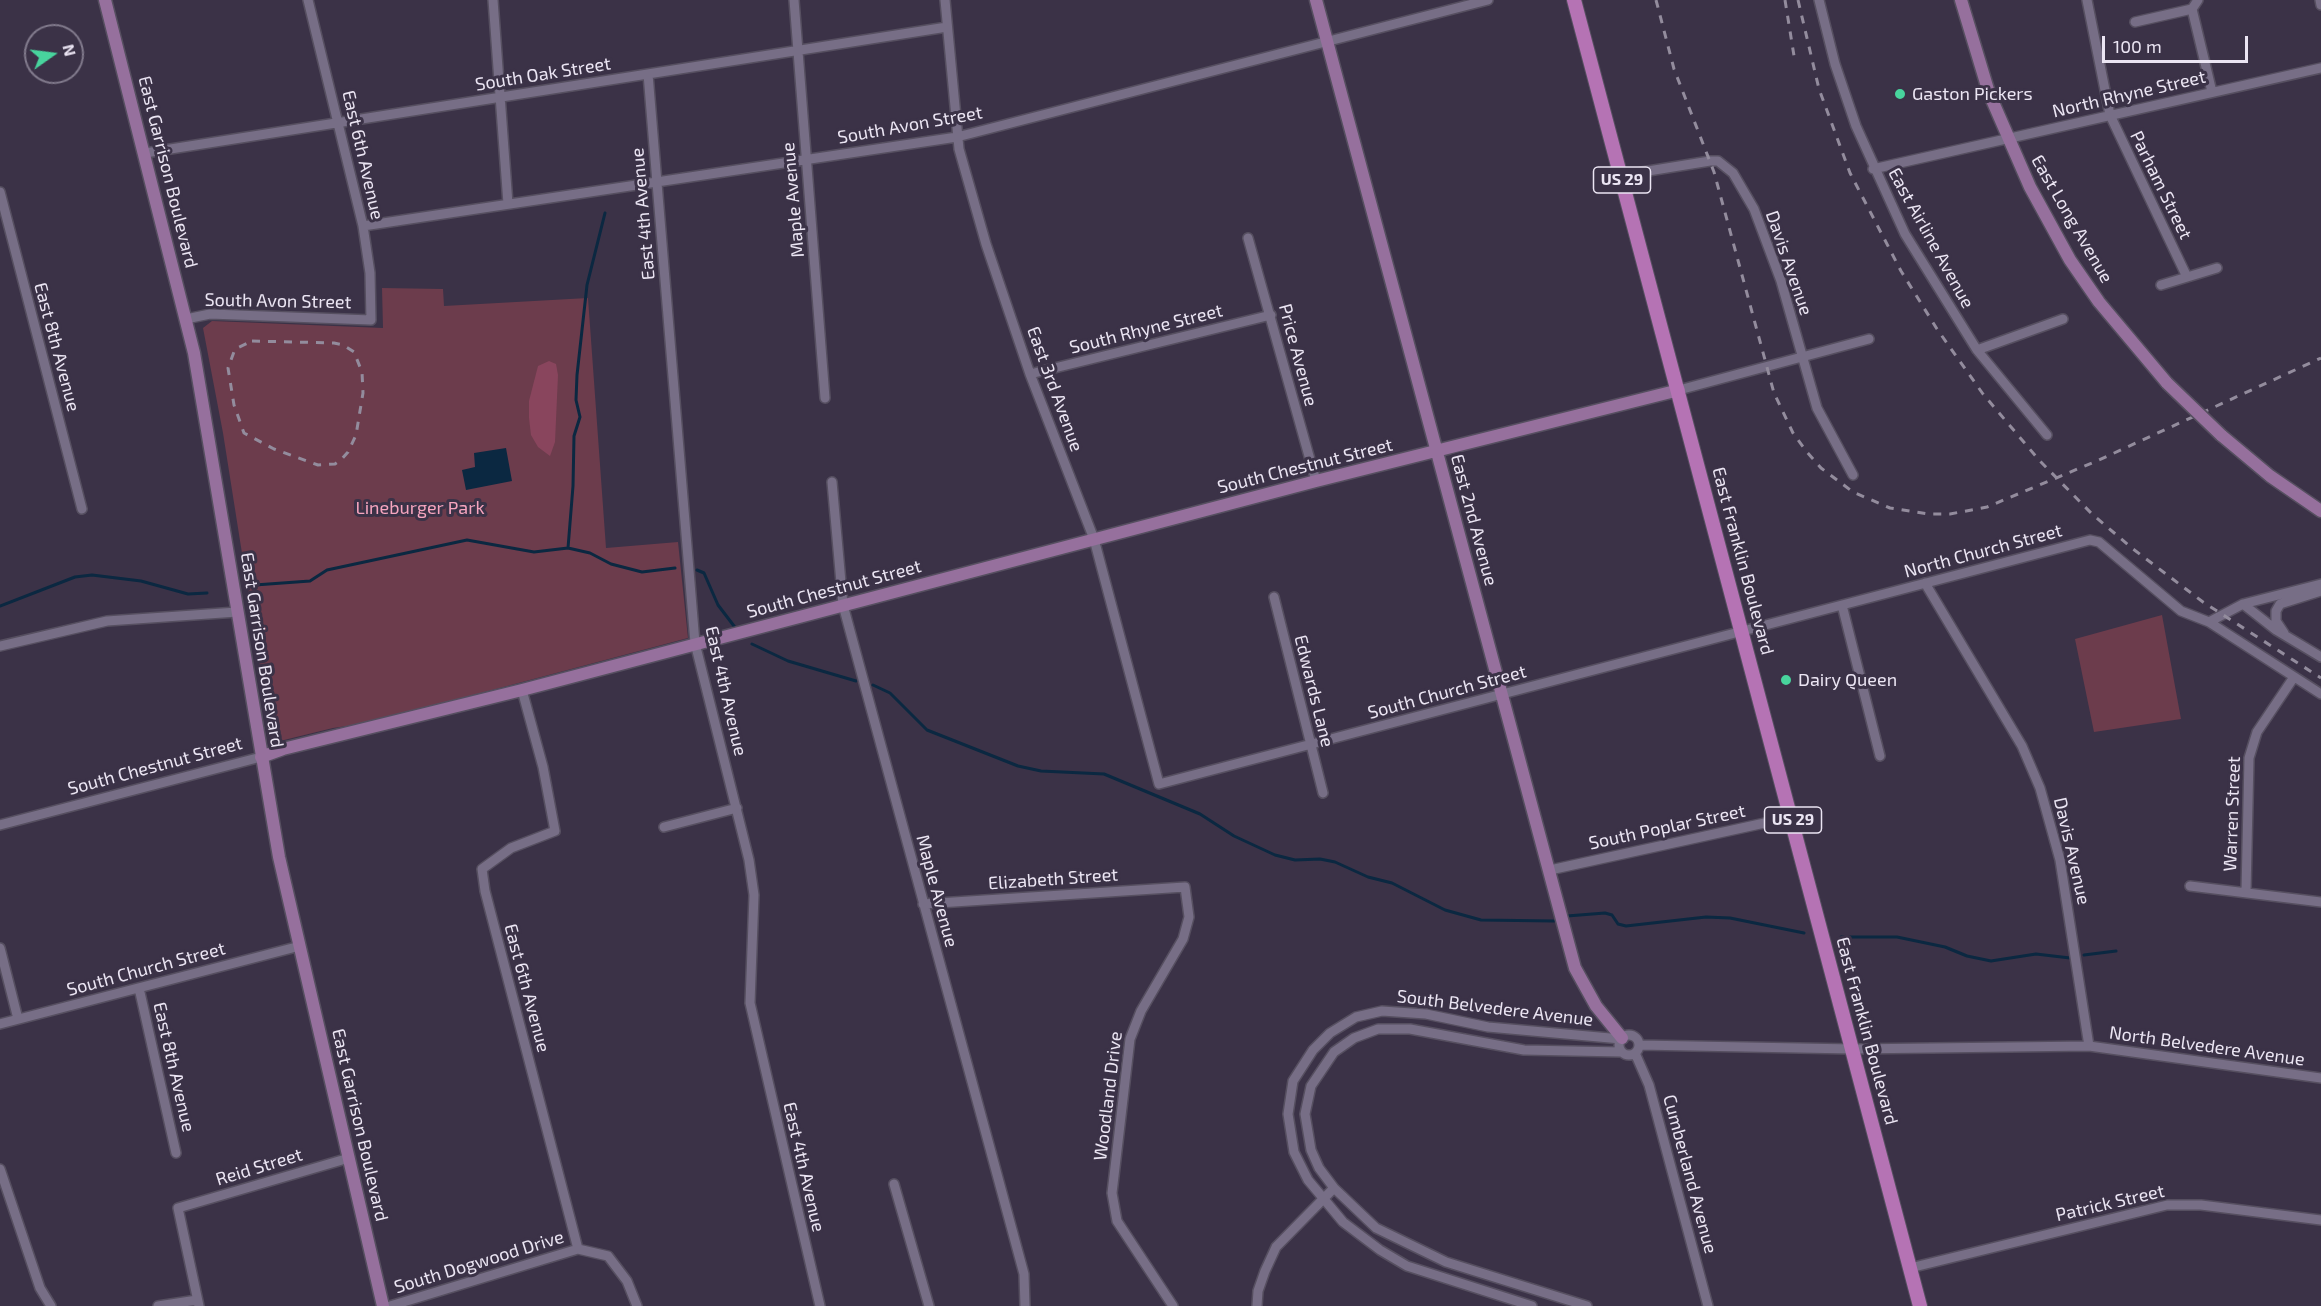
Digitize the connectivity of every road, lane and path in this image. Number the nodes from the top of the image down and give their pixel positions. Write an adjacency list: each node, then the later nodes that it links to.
1 (105, 0): 28 (street, East Garrison Boulevard)
2 (308, 0): 25 (street, East 6th Avenue)
3 (493, 0): 23 (street)
4 (794, 0): 19 (street, Maple Avenue)
5 (945, 0): 17 (street, East 3rd Avenue)
6 (1316, 0): 18 (street, East 2nd Avenue)
7 (1488, 0): 18 (street, South Avon Street)
8 (1574, 0): 31 (main road, East Franklin Boulevard / US 29)
9 (1819, 0): 30 (street, East Airline Avenue)
10 (1961, 0): 27 (street, East Long Avenue)
11 (2087, 0): 24 (street, Parham Street)
12 (2198, 0): 15 (street)
13 (2320, 0): 14 (street)
14 (2321, 5)
15 (2192, 9): 16 (street); 22 (street)
16 (2135, 22)
17 (947, 27): 19 (street, South Oak Street); 26 (street, East 3rd Avenue)
18 (1327, 41): 26 (street, South Avon Street); 51 (street, East 2nd Avenue)
19 (797, 52): 21 (street, South Oak Street); 29 (street, Maple Avenue)
20 (2321, 68): 22 (street, North Rhyne Street)
21 (648, 74): 23 (street, South Oak Street); 32 (street, East 4th Avenue)
22 (2212, 92): 24 (street, North Rhyne Street)
23 (501, 97): 25 (street, South Oak Street); 34 (street)
24 (2110, 115): 27 (street, North Rhyne Street); 38 (street, Parham Street)
25 (338, 122): 28 (street, South Oak Street); 35 (street, East 6th Avenue)
26 (957, 137): 29 (street, South Avon Street); 47 (street, East 3rd Avenue)
27 (2007, 138): 30 (street, North Rhyne Street); 56 (street, East Long Avenue, bridge)
28 (145, 153): 41 (street, East Garrison Boulevard)
29 (806, 159): 32 (street, South Avon Street); 49 (street, Maple Avenue)
30 (1874, 169): 45 (street, East Airline Avenue)
31 (1622, 178): 46 (street, Davis Avenue); 48 (main road, East Franklin Boulevard / US 29)
32 (657, 181): 34 (street, South Avon Street); 69 (street, East 4th Avenue)
33 (0, 192): 55 (street, East 8th Avenue)
34 (508, 204): 35 (street, South Avon Street)
35 (363, 226): 43 (street, East 6th Avenue)
36 (1248, 238): 40 (street, Price Avenue)
37 (2217, 268): 38 (street)
38 (2187, 277): 39 (street)
39 (2161, 285)
40 (1271, 315): 47 (street, South Rhyne Street); 54 (street, Price Avenue)
41 (186, 319): 43 (street, South Avon Street); 65 (street, East Garrison Boulevard)
42 (2063, 319): 45 (street)
43 (371, 320)
44 (1869, 339): 46 (street)
45 (1977, 350): 50 (street, East Airline Avenue)
46 (1803, 358): 48 (street); 52 (street, Davis Avenue)
47 (1030, 374): 57 (street, East 3rd Avenue)
48 (1678, 390): 51 (street, South Chestnut Street); 67 (main road, East Franklin Boulevard / US 29)
49 (825, 398)
50 (2047, 435)
51 (1437, 451): 54 (street, South Chestnut Street); 75 (street, East 2nd Avenue)
52 (1853, 475)
53 (832, 482): 64 (street, Maple Avenue)
54 (1316, 482): 57 (street, South Chestnut Street)
55 (82, 509)
56 (2321, 511)
57 (1094, 539): 64 (street, South Chestnut Street); 79 (street, East 3rd Avenue)
58 (1925, 583): 62 (street, North Church Street); 66 (street, North Church Street); 97 (street, Davis Avenue)
59 (2321, 584): 63 (street)
60 (2321, 591): 68 (street)
61 (1274, 597): 76 (street, Edwards Lane)
62 (1842, 604): 67 (street, North Church Street); 77 (street)
63 (2243, 604): 66 (street); 68 (street)
64 (843, 605): 69 (street, South Chestnut Street); 90 (street, Maple Avenue)
65 (237, 612): 70 (street); 78 (street, East Garrison Boulevard)
66 (2209, 622): 72 (street)
67 (1743, 630): 75 (street, South Church Street); 82 (main road, East Franklin Boulevard / US 29)
68 (2286, 636): 71 (street)
69 (695, 643): 73 (street, South Chestnut Street); 81 (street, East 4th Avenue)
70 (0, 646)
71 (2321, 657)
72 (2294, 677): 74 (street); 88 (street, Warren Street)
73 (522, 690): 78 (street, South Chestnut Street); 109 (street, East 6th Avenue)
74 (2321, 694)
75 (1502, 695): 76 (street, South Church Street); 85 (street, East 2nd Avenue)
76 (1310, 745): 79 (street, South Church Street); 80 (street, Edwards Lane)
77 (1880, 756)
78 (261, 757): 83 (street, South Chestnut Street); 91 (street, East Garrison Boulevard)
79 (1159, 784)
80 (1323, 794)
81 (737, 808): 84 (street); 117 (street, East 4th Avenue)
82 (1792, 817): 85 (street, South Poplar Street); 98 (main road, East Franklin Boulevard / US 29)
83 (0, 825)
84 (663, 827)
85 (1550, 870): 96 (street, East 2nd Avenue)
86 (2190, 886): 88 (street)
87 (1185, 887): 90 (street, Elizabeth Street); 120 (street, Woodland Drive)
88 (2246, 892): 89 (street)
89 (2321, 902)
90 (923, 904): 119 (street, Maple Avenue)
91 (300, 946): 93 (street, South Church Street); 103 (street, East Garrison Boulevard)
92 (0, 948): 94 (street)
93 (139, 988): 94 (street, South Church Street); 102 (street, East 8th Avenue)
94 (18, 1020): 95 (street, South Church Street)
95 (0, 1024)
96 (1622, 1039): 99 (street); 100 (street); 107 (street, South Belvedere Avenue)
97 (2089, 1046): 98 (street); 101 (street, North Belvedere Avenue)
98 (1853, 1048): 99 (street); 110 (main road, East Franklin Boulevard / US 29)
99 (1637, 1049): 100 (street); 124 (street, Cumberland Avenue)
100 (1622, 1052): 106 (street, South Belvedere Avenue)
101 (2321, 1078)
102 (176, 1153)
103 (349, 1158): 111 (street, Reid Street); 114 (street, East Garrison Boulevard)
104 (0, 1169): 112 (street)
105 (894, 1184): 118 (street)
106 (1334, 1188): 107 (street); 123 (street, South Belvedere Avenue)
107 (1323, 1200): 121 (street); 122 (street, South Belvedere Avenue)
108 (2321, 1220): 110 (street, Patrick Street)
109 (578, 1249): 115 (street, South Dogwood Drive); 116 (street)
110 (1910, 1268): 125 (main road, East Franklin Boulevard / US 29)
111 (198, 1303): 113 (street)
112 (51, 1306)
113 (158, 1306)
114 (383, 1306)
115 (390, 1306)
116 (638, 1306)
117 (820, 1306)
118 (928, 1306)
119 (1025, 1306)
120 (1173, 1306)
121 (1257, 1306)
122 (1532, 1306)
123 (1587, 1306)
124 (1708, 1306)
125 (1920, 1306)

